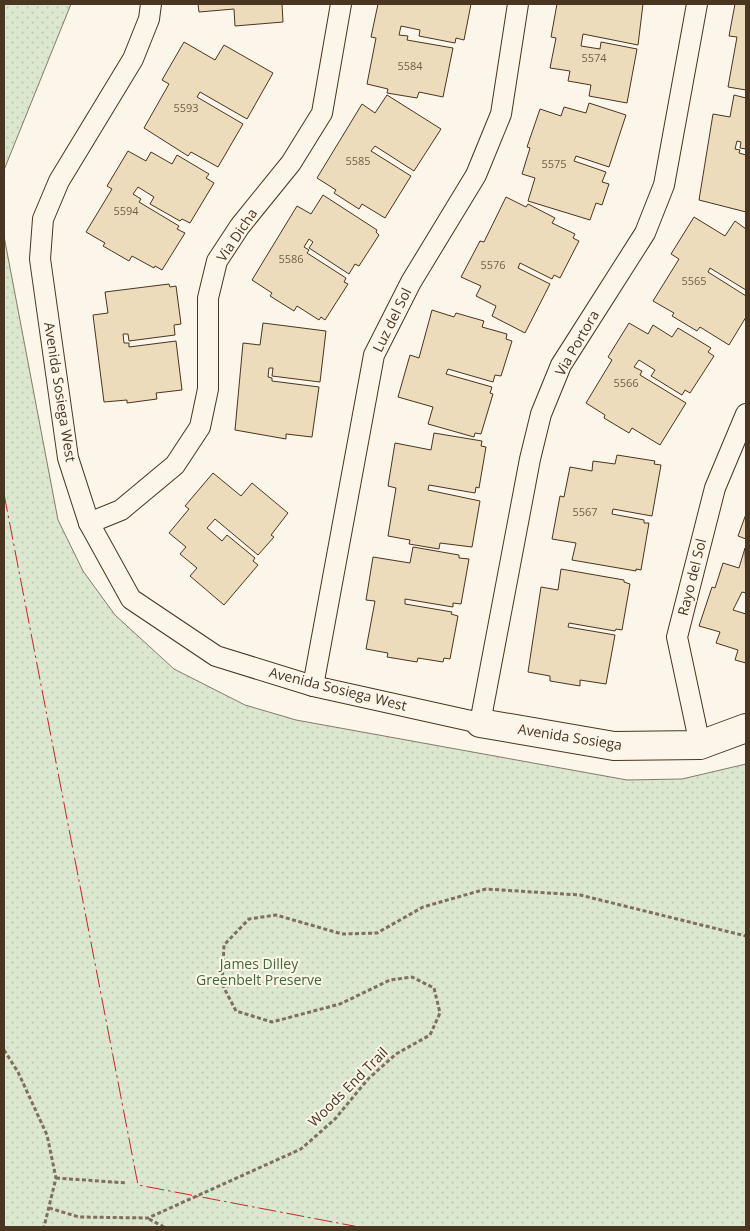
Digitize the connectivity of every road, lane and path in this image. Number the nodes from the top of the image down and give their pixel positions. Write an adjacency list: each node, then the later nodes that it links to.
1 (151, 4): 6 (street, Avenida Sosiega West)
2 (340, 4): 6 (street, Via Dicha)
3 (518, 4): 7 (street, Luz del Sol)
4 (697, 4): 8 (street, Via Portora)
5 (746, 414): 10 (street, Rayo del Sol)
6 (89, 523): 7 (street, Avenida Sosiega West)
7 (313, 686): 8 (street, Avenida Sosiega West)
8 (480, 723): 10 (street, Avenida Sosiega)
9 (746, 728): 10 (street, Avenida Sosiega)
10 (700, 746)
11 (746, 936): 16 (path, Woods End Trail)
12 (4, 1050): 13 (path)
13 (56, 1178): 14 (path); 15 (path)
14 (127, 1184)
15 (49, 1208): 16 (path, Woods End Trail); 17 (path)
16 (148, 1218): 18 (path)
17 (44, 1227)
18 (164, 1227)

